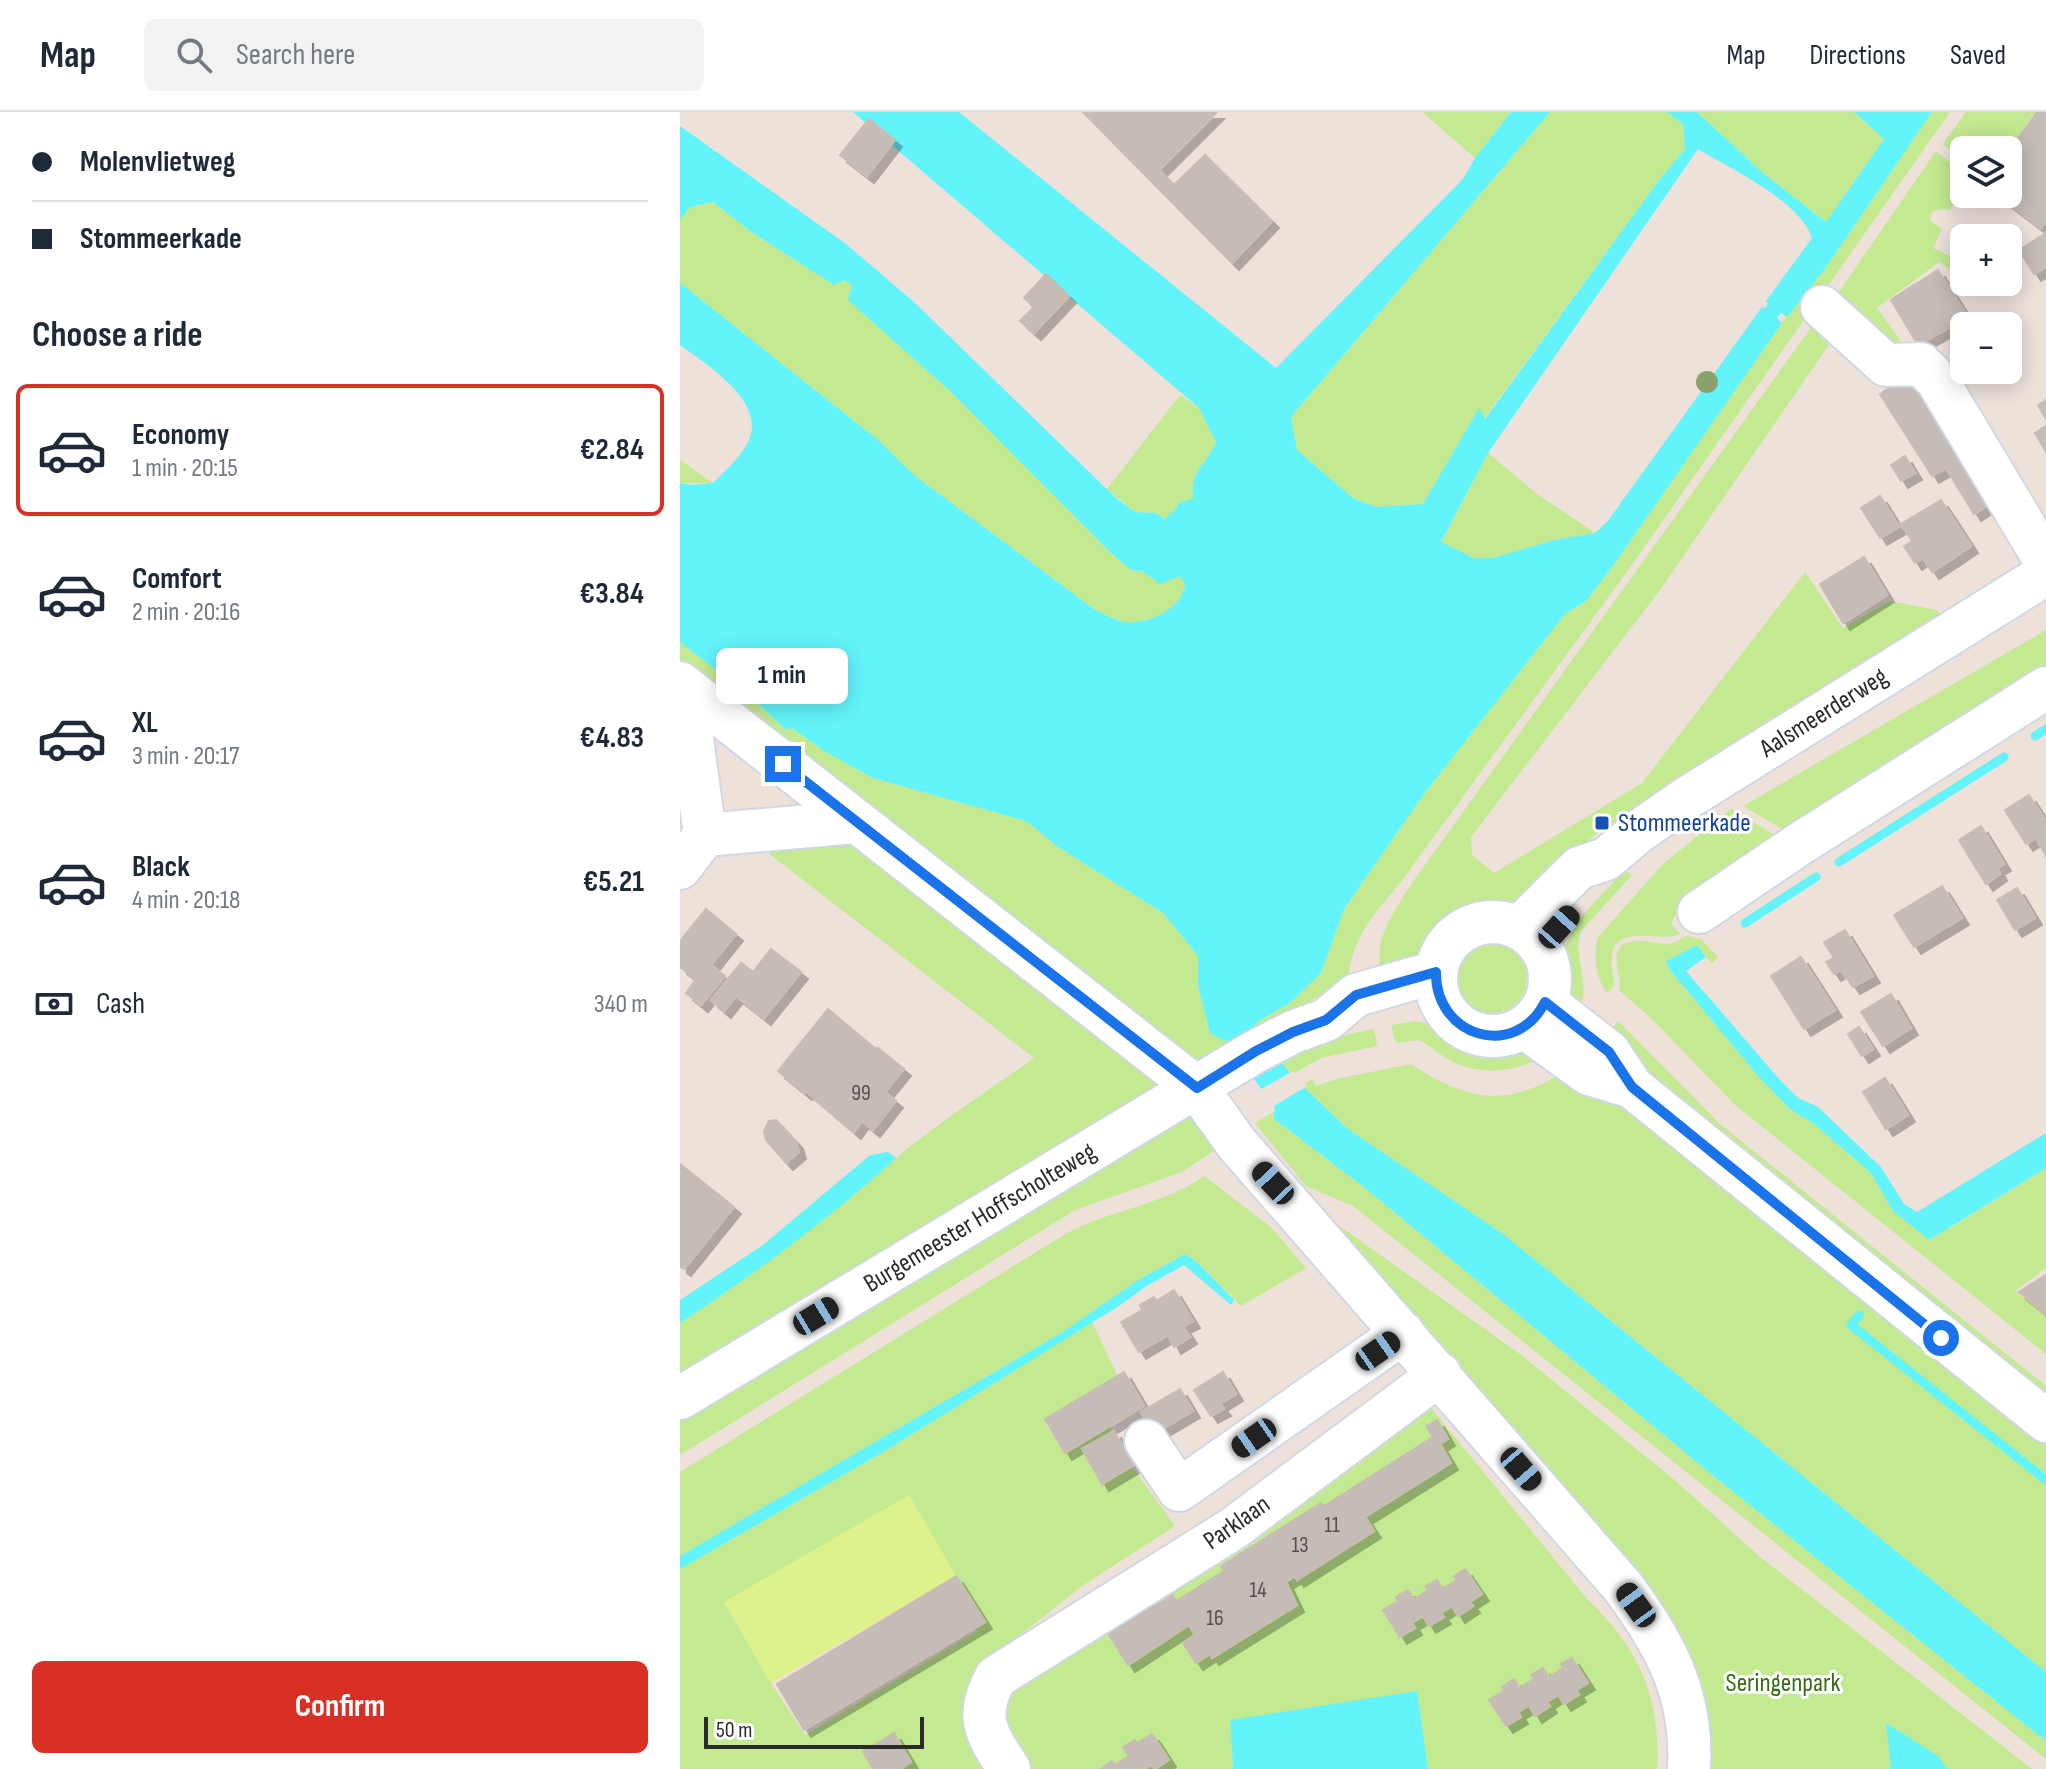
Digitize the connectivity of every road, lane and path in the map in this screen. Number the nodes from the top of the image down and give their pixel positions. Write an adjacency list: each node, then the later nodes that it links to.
1 (1822, 307): 2 (street)
2 (2046, 562)
3 (2046, 574): 10 (street, Aalsmeerderweg)
4 (683, 685): 6 (street); 7 (street)
5 (2046, 688): 9 (street)
6 (856, 822): 7 (street); 13 (street)
7 (705, 835): 8 (street)
8 (680, 868)
9 (1699, 912)
10 (1530, 938): 11 (street); 12 (street)
11 (1439, 989): 12 (street); 13 (street)
12 (1535, 1015): 17 (street)
13 (1206, 1082): 14 (street); 16 (street, Burgemeester Hoffscholteweg)
14 (1403, 1333): 15 (street); 18 (street)
15 (1440, 1374): 19 (street, Parklaan); 20 (street)
16 (680, 1398)
17 (2046, 1421)
18 (1146, 1441)
19 (1009, 1769)
20 (1689, 1769)

